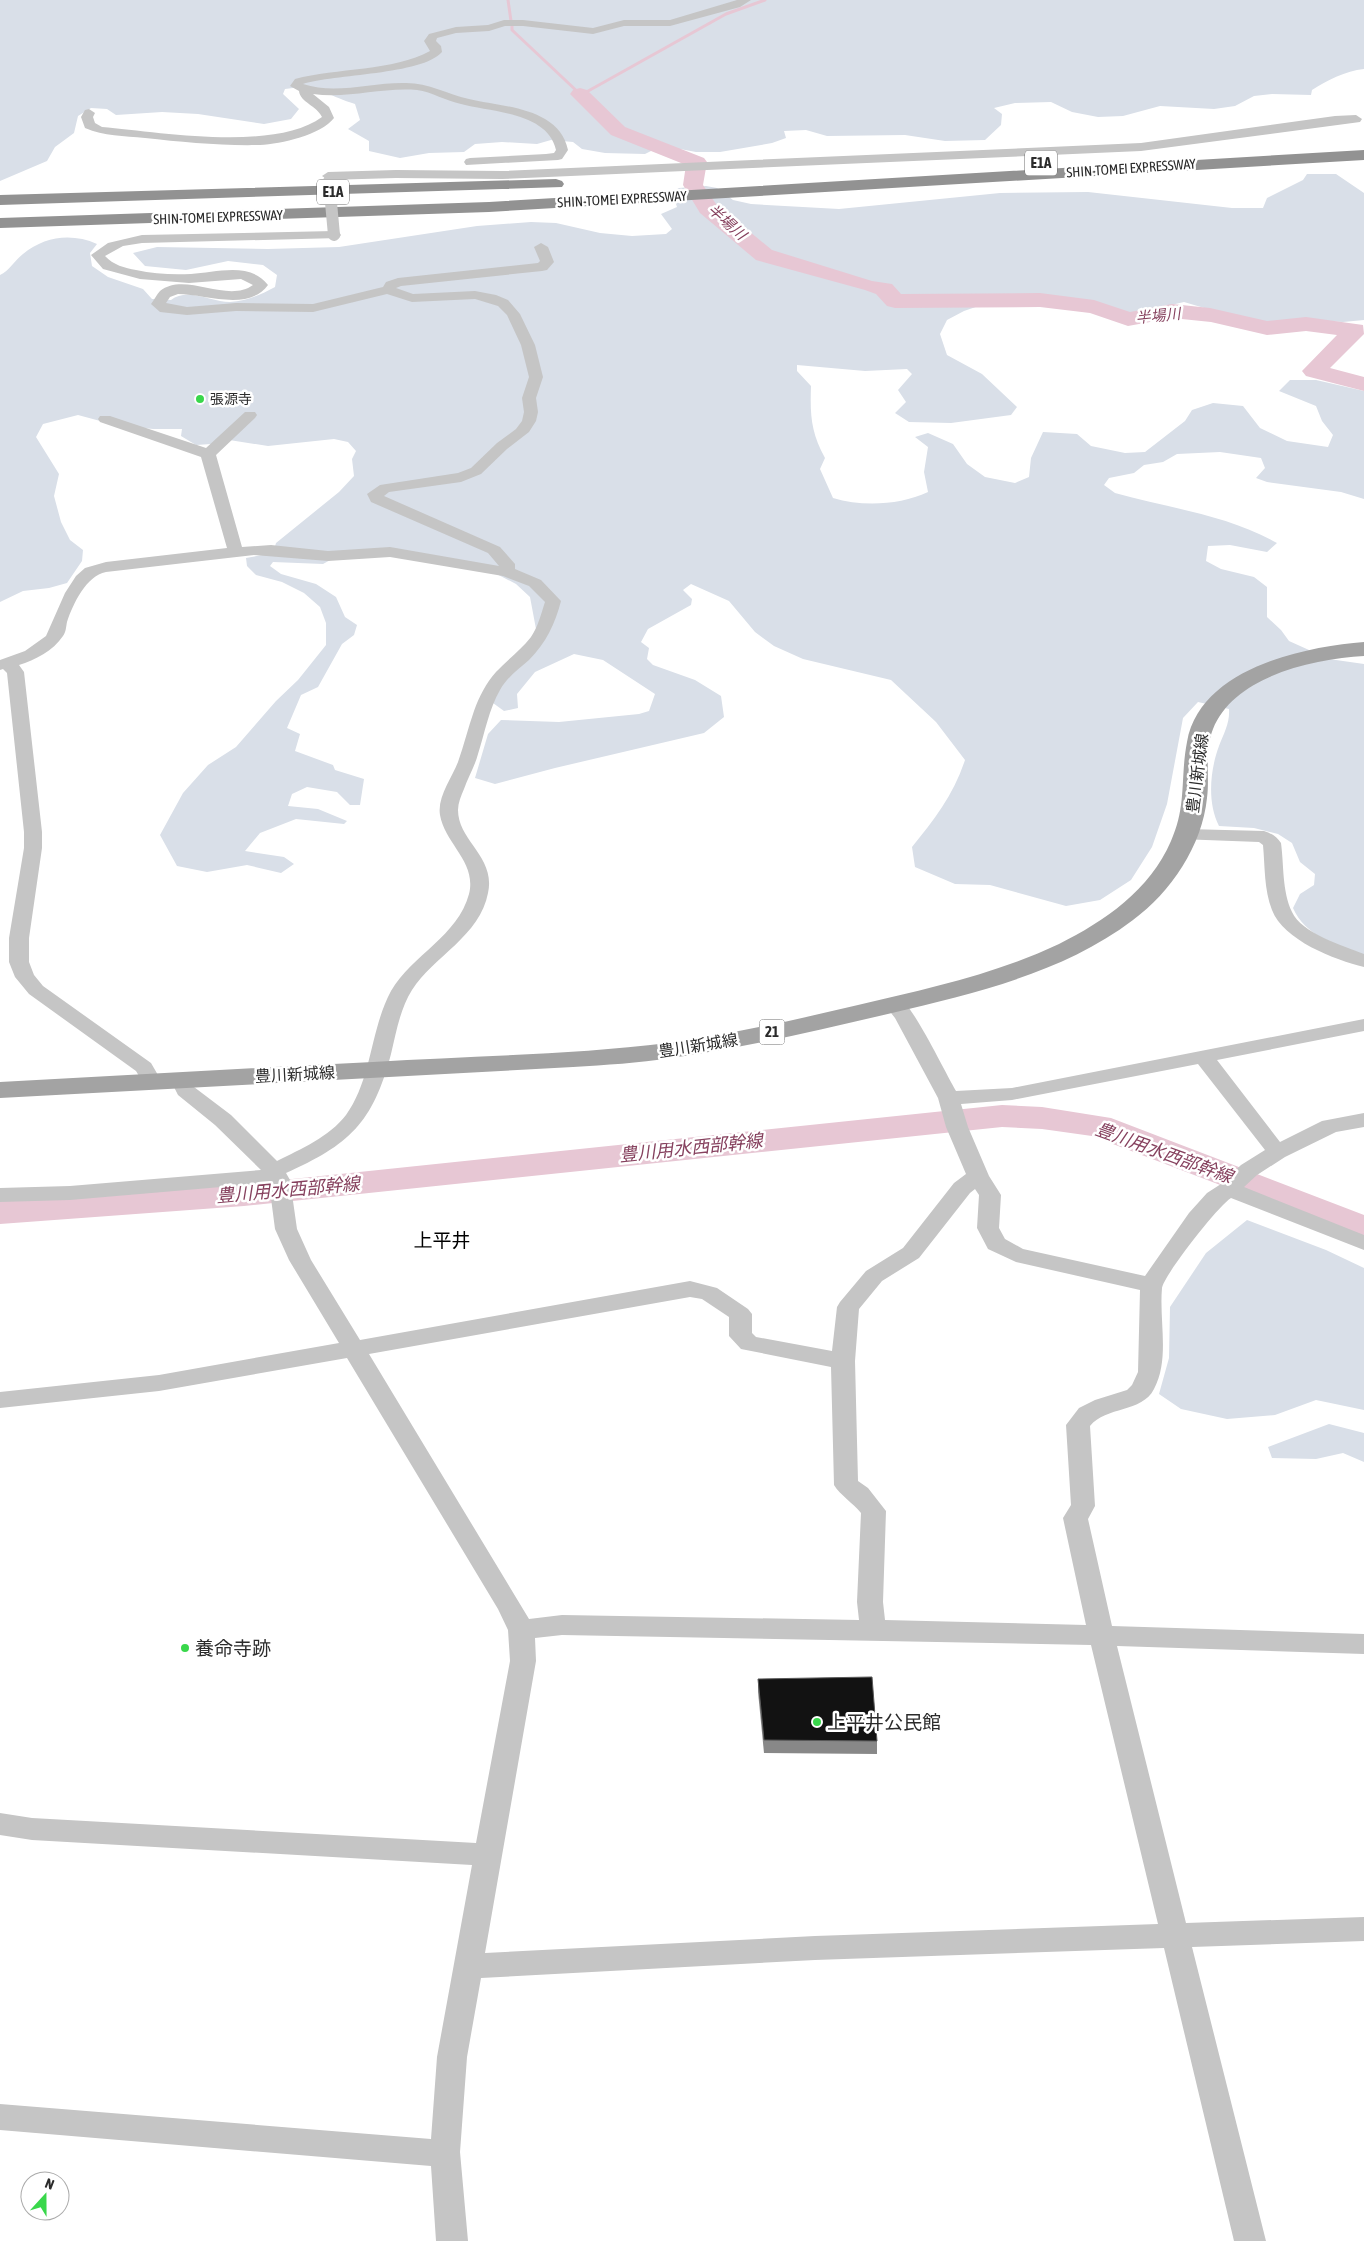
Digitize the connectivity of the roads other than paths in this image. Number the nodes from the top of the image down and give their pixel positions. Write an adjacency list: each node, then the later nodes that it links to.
1 (746, 0): 2 (street)
2 (304, 90): 3 (street); 9 (street)
3 (89, 113)
4 (1356, 118): 7 (street)
5 (1364, 147): 7 (highway, SHIN-TOMEI EXPRESSWAY / E1A)
6 (1364, 155): 11 (highway, SHIN-TOMEI EXPRESSWAY / E1A)
7 (722, 172): 8 (highway, SHIN-TOMEI EXPRESSWAY / E1A)
8 (669, 174): 9 (street); 10 (highway, SHIN-TOMEI EXPRESSWAY / E1A)
9 (328, 179): 13 (street, bridge)
10 (0, 200)
11 (0, 223)
12 (541, 247): 13 (street)
13 (388, 290): 18 (street)
14 (250, 414): 16 (street)
15 (105, 419): 16 (street)
16 (208, 454): 17 (street)
17 (236, 553): 18 (street); 20 (street)
18 (507, 572): 26 (street)
19 (1364, 649): 21 (main road, 豊川新城線 / 21)
20 (4, 665): 28 (street)
21 (1186, 835): 22 (street); 23 (main road, 豊川新城線 / 21)
22 (1364, 961)
23 (894, 1004): 26 (main road, 豊川新城線 / 21); 30 (street)
24 (1364, 1025): 25 (street)
25 (1204, 1057): 30 (street); 32 (street)
26 (375, 1070): 27 (main road, 豊川新城線 / 21); 34 (street)
27 (181, 1081): 28 (main road, 豊川新城線 / 21); 34 (street)
28 (152, 1082): 29 (main road, 豊川新城線 / 21)
29 (0, 1090)
30 (952, 1112): 33 (street)
31 (1364, 1120): 32 (street)
32 (1277, 1152): 35 (street)
33 (978, 1176): 38 (street); 40 (street)
34 (278, 1182): 36 (street); 39 (street)
35 (1237, 1182): 37 (street); 38 (street)
36 (0, 1195)
37 (1364, 1244)
38 (1151, 1285): 44 (street)
39 (354, 1349): 40 (street); 41 (street); 43 (street)
40 (843, 1362): 42 (street)
41 (0, 1400)
42 (874, 1629): 43 (street); 44 (street)
43 (521, 1630): 47 (street)
44 (1101, 1634): 45 (street); 49 (street)
45 (1364, 1644)
46 (0, 1824): 47 (street)
47 (487, 1855): 50 (street)
48 (1364, 1929): 49 (street)
49 (1176, 1934): 50 (street); 54 (street)
50 (470, 1966): 52 (street)
51 (0, 2117): 52 (street)
52 (444, 2152): 53 (street)
53 (452, 2241)
54 (1250, 2241)

